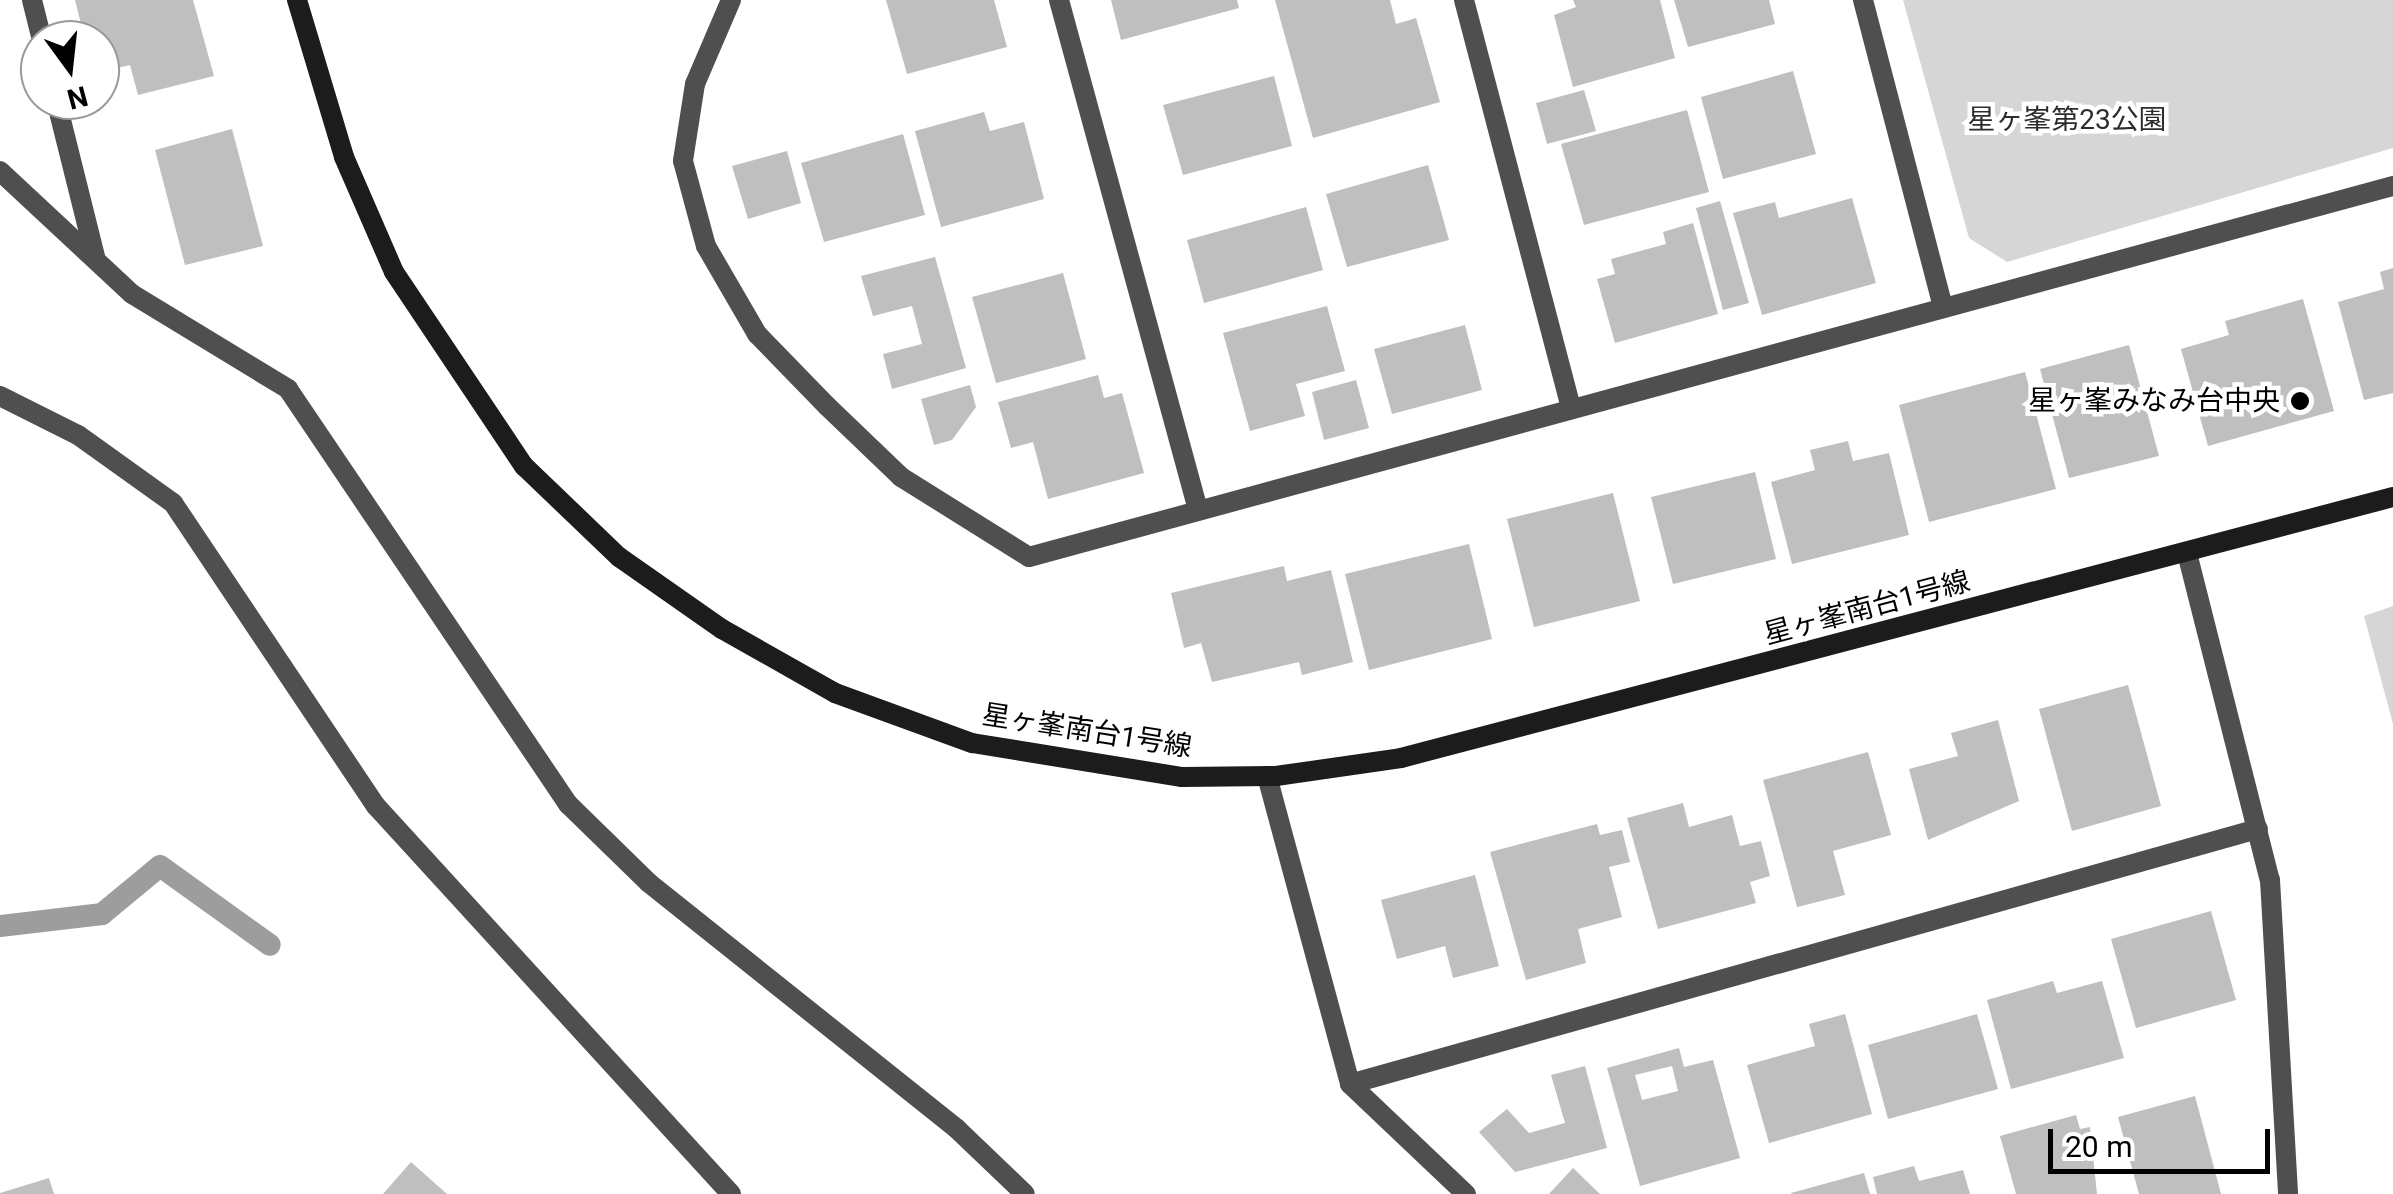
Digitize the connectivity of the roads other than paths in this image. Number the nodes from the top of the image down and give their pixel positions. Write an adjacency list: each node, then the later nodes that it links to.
1 (297, 0): 16 (street, 星ヶ峯南台1号線)
2 (731, 0): 14 (street)
3 (1059, 0): 14 (street)
4 (1464, 0): 12 (street)
5 (1864, 0): 10 (street)
6 (61, 120): 9 (street)
7 (0, 171): 9 (street)
8 (2393, 186): 10 (street)
9 (95, 259): 20 (street)
10 (1943, 308): 12 (street)
11 (0, 396): 19 (street)
12 (1571, 409): 14 (street)
13 (2393, 497): 15 (street, 星ヶ峯南台1号線)
14 (1198, 510)
15 (2187, 554): 16 (street, 星ヶ峯南台1号線); 17 (street)
16 (1267, 776): 18 (street)
17 (2258, 828): 18 (street); 22 (street)
18 (1350, 1084): 21 (street)
19 (731, 1194)
20 (1025, 1194)
21 (1466, 1194)
22 (2288, 1194)

